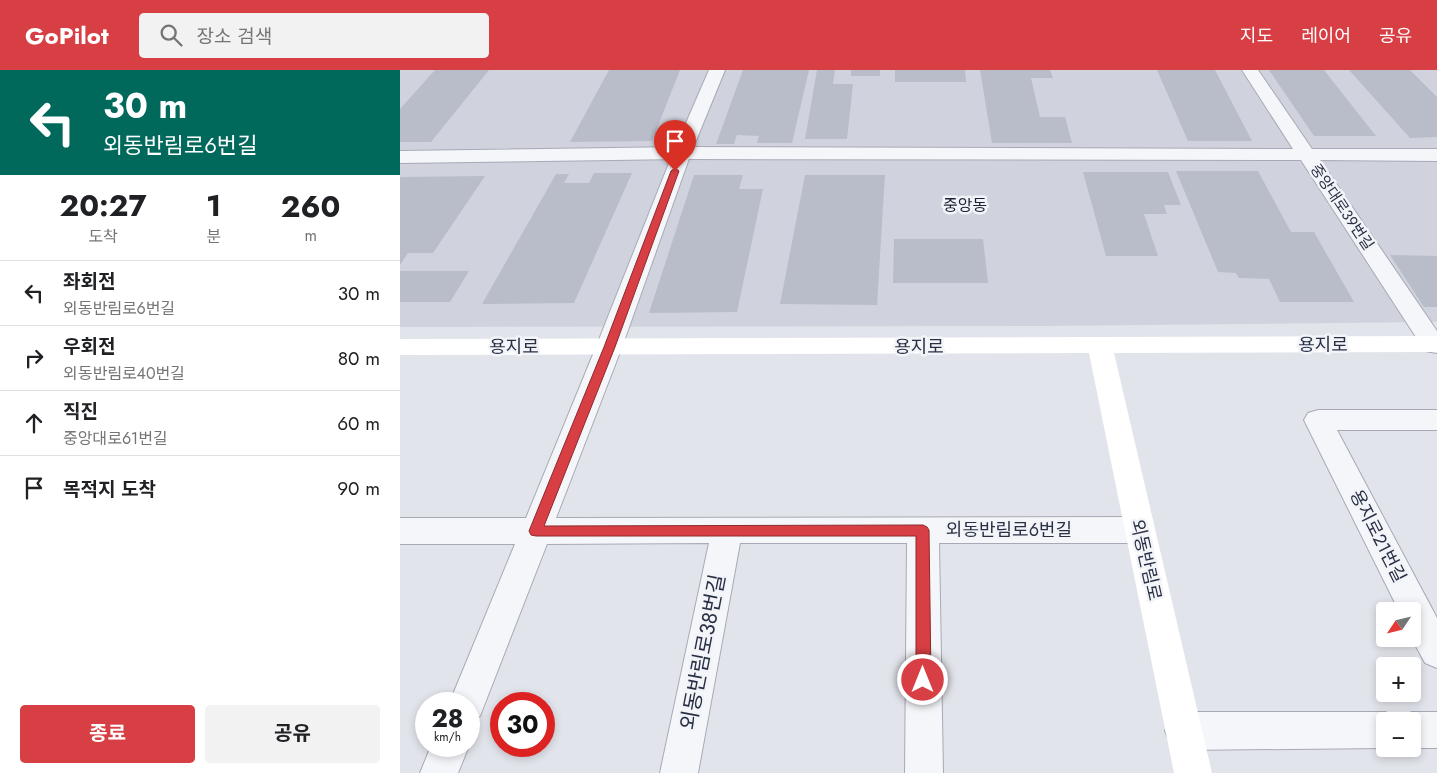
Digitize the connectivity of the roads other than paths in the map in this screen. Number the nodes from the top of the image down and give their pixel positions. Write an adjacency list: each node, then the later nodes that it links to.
1 (717, 70): 3 (street)
2 (1250, 70): 4 (street, 중앙대로39번길)
3 (682, 153): 4 (street); 6 (street); 10 (street)
4 (1306, 154): 5 (street); 7 (street, 중앙대로39번길)
5 (1437, 154)
6 (400, 158)
7 (1435, 344): 8 (main road, 용지로)
8 (1100, 346): 10 (main road, 용지로); 13 (main road, 외동반림로)
9 (400, 347): 10 (main road, 용지로)
10 (609, 347): 15 (street)
11 (1437, 420): 17 (street, 용지로21번길)
12 (923, 530): 13 (street, 외동반림로6번길); 16 (street, 외동반림로6번길); 26 (street)
13 (1139, 530): 22 (main road, 외동반림로)
14 (400, 531): 15 (street, 외동반림로6번길)
15 (536, 531): 16 (street, 외동반림로6번길); 18 (street)
16 (727, 531): 25 (street, 외동반림로38번길)
17 (1437, 652)
18 (472, 692)
19 (1376, 730): 22 (street)
20 (1421, 730): 21 (street)
21 (1437, 730)
22 (1184, 731): 27 (main road, 외동반림로)
23 (446, 757): 24 (street)
24 (439, 773)
25 (679, 773)
26 (924, 773)
27 (1193, 773)

